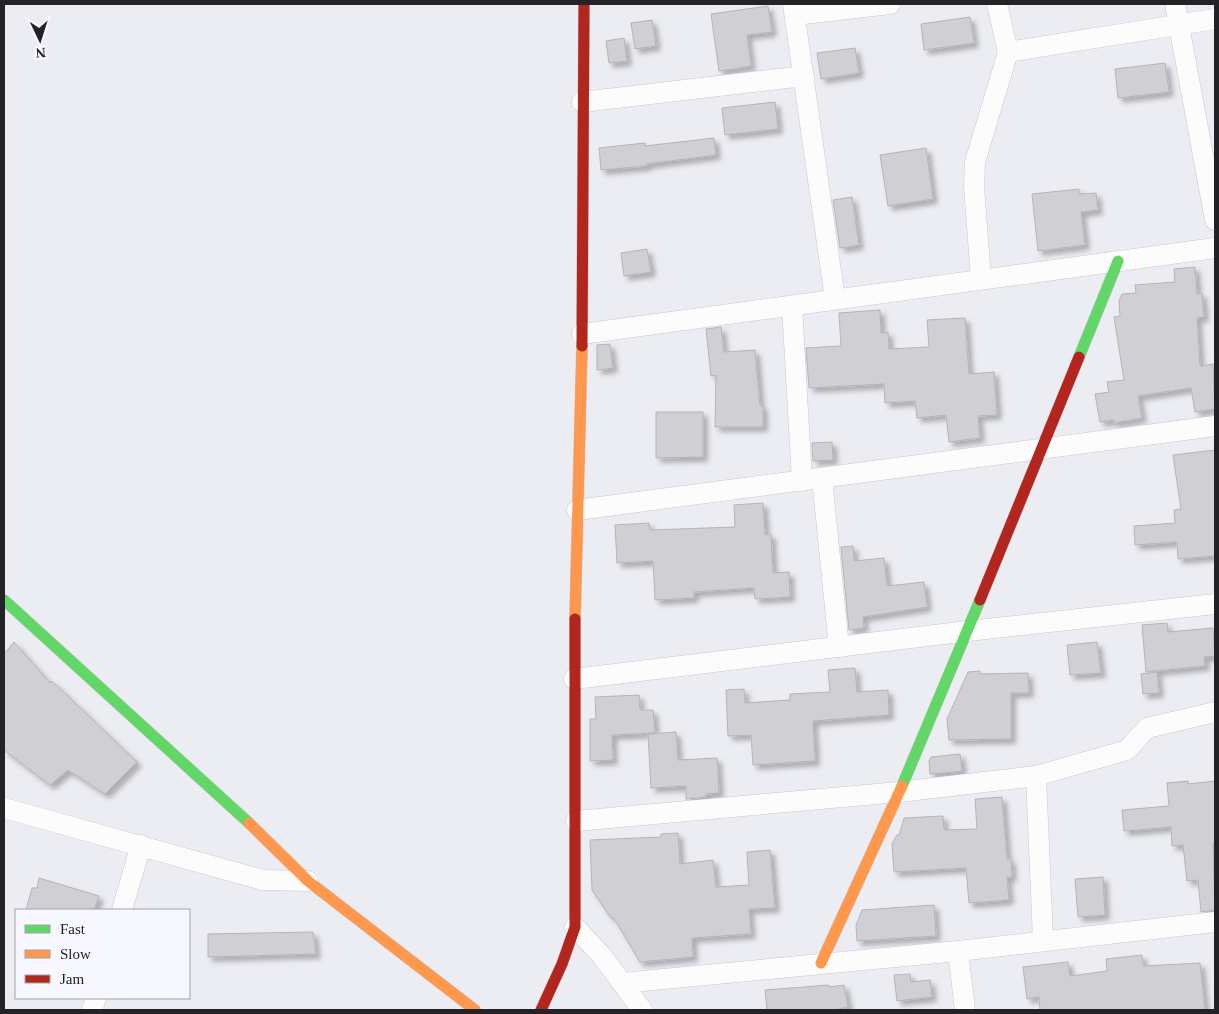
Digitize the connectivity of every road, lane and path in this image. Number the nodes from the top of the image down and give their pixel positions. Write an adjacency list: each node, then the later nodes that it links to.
1 (584, 4): 10 (street)
2 (890, 4): 5 (street)
3 (997, 4): 8 (street)
4 (1174, 4): 7 (street)
5 (794, 10): 9 (street)
6 (1215, 19): 7 (street)
7 (1178, 25): 8 (street); 11 (street)
8 (1008, 52): 14 (street)
9 (804, 76): 10 (street); 15 (street)
10 (582, 102): 17 (street)
11 (1215, 220)
12 (1215, 248): 13 (street)
13 (1118, 261): 14 (street); 19 (street)
14 (981, 279): 15 (street)
15 (836, 299): 16 (street)
16 (792, 306): 17 (street); 21 (street)
17 (582, 334): 22 (street)
18 (1215, 426): 19 (street)
19 (1040, 450): 20 (street); 25 (street)
20 (822, 478): 21 (street); 26 (street)
21 (802, 481): 22 (street)
22 (577, 510): 27 (street)
23 (4, 600): 34 (street)
24 (1215, 604): 25 (street)
25 (968, 631): 26 (street); 30 (street)
26 (839, 647): 27 (street)
27 (574, 679): 32 (street)
28 (1215, 712): 29 (street)
29 (1036, 776): 30 (street); 38 (street)
30 (899, 792): 32 (street); 40 (street)
31 (4, 808): 33 (street)
32 (576, 821): 37 (street)
33 (142, 846): 34 (street); 35 (street)
34 (308, 880): 42 (street)
35 (122, 909)
36 (1215, 922): 38 (street)
37 (575, 927): 41 (street); 43 (street)
38 (1043, 940): 39 (street)
39 (958, 951): 40 (street); 45 (street)
40 (822, 963): 41 (street)
41 (622, 983): 44 (street)
42 (476, 1010)
43 (541, 1010)
44 (642, 1010)
45 (965, 1010)

